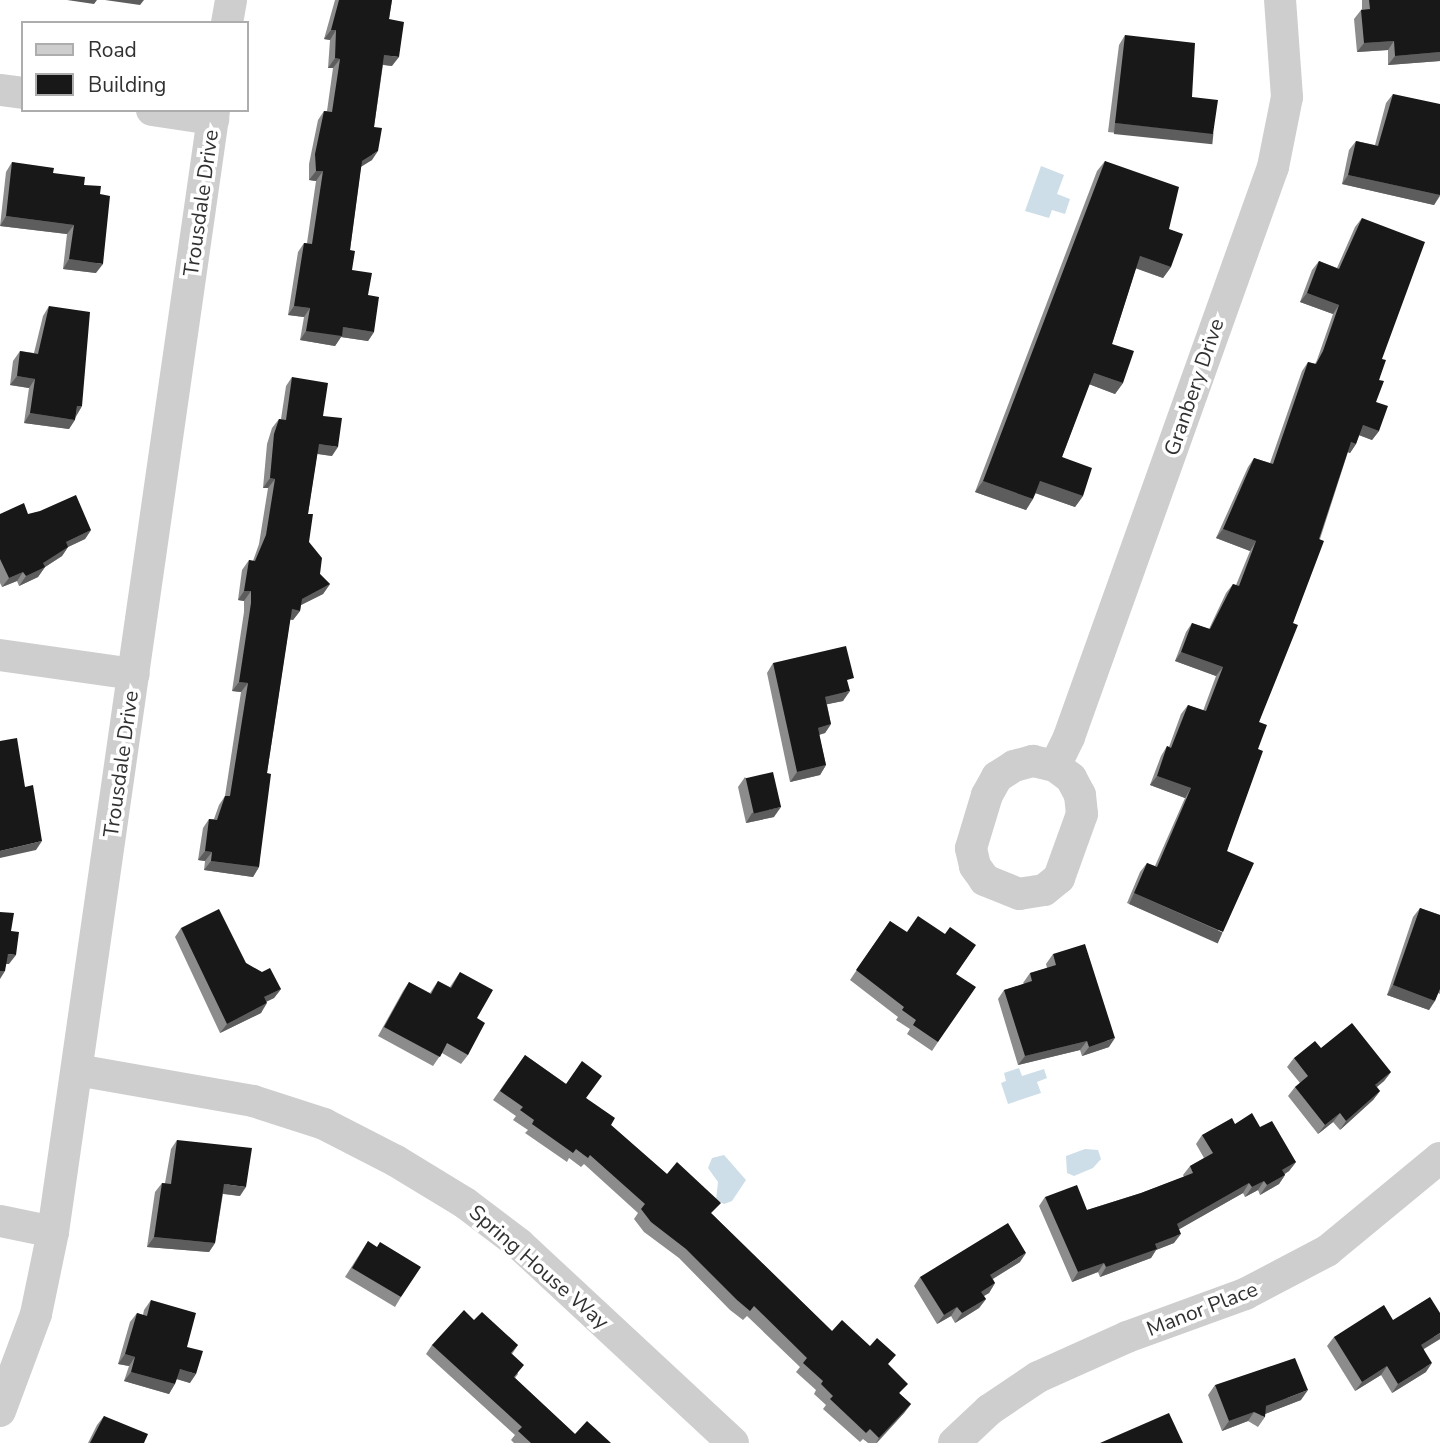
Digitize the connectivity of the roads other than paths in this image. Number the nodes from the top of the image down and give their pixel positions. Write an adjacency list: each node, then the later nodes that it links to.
1 (231, 0): 3 (street)
2 (1280, 0): 10 (street, Granbery Drive)
3 (228, 21)
4 (0, 90): 5 (street)
5 (21, 93)
6 (183, 112): 7 (street)
7 (214, 114): 9 (street, Trousdale Drive)
8 (0, 655): 9 (street)
9 (134, 674): 11 (street, Trousdale Drive)
10 (1055, 765)
11 (77, 1070): 14 (street, Trousdale Drive); 16 (street, Spring House Way)
12 (1440, 1158): 17 (street, Manor Place)
13 (0, 1222): 14 (street)
14 (53, 1233): 15 (street, Trousdale Drive)
15 (0, 1411)
16 (733, 1443)
17 (954, 1443)

